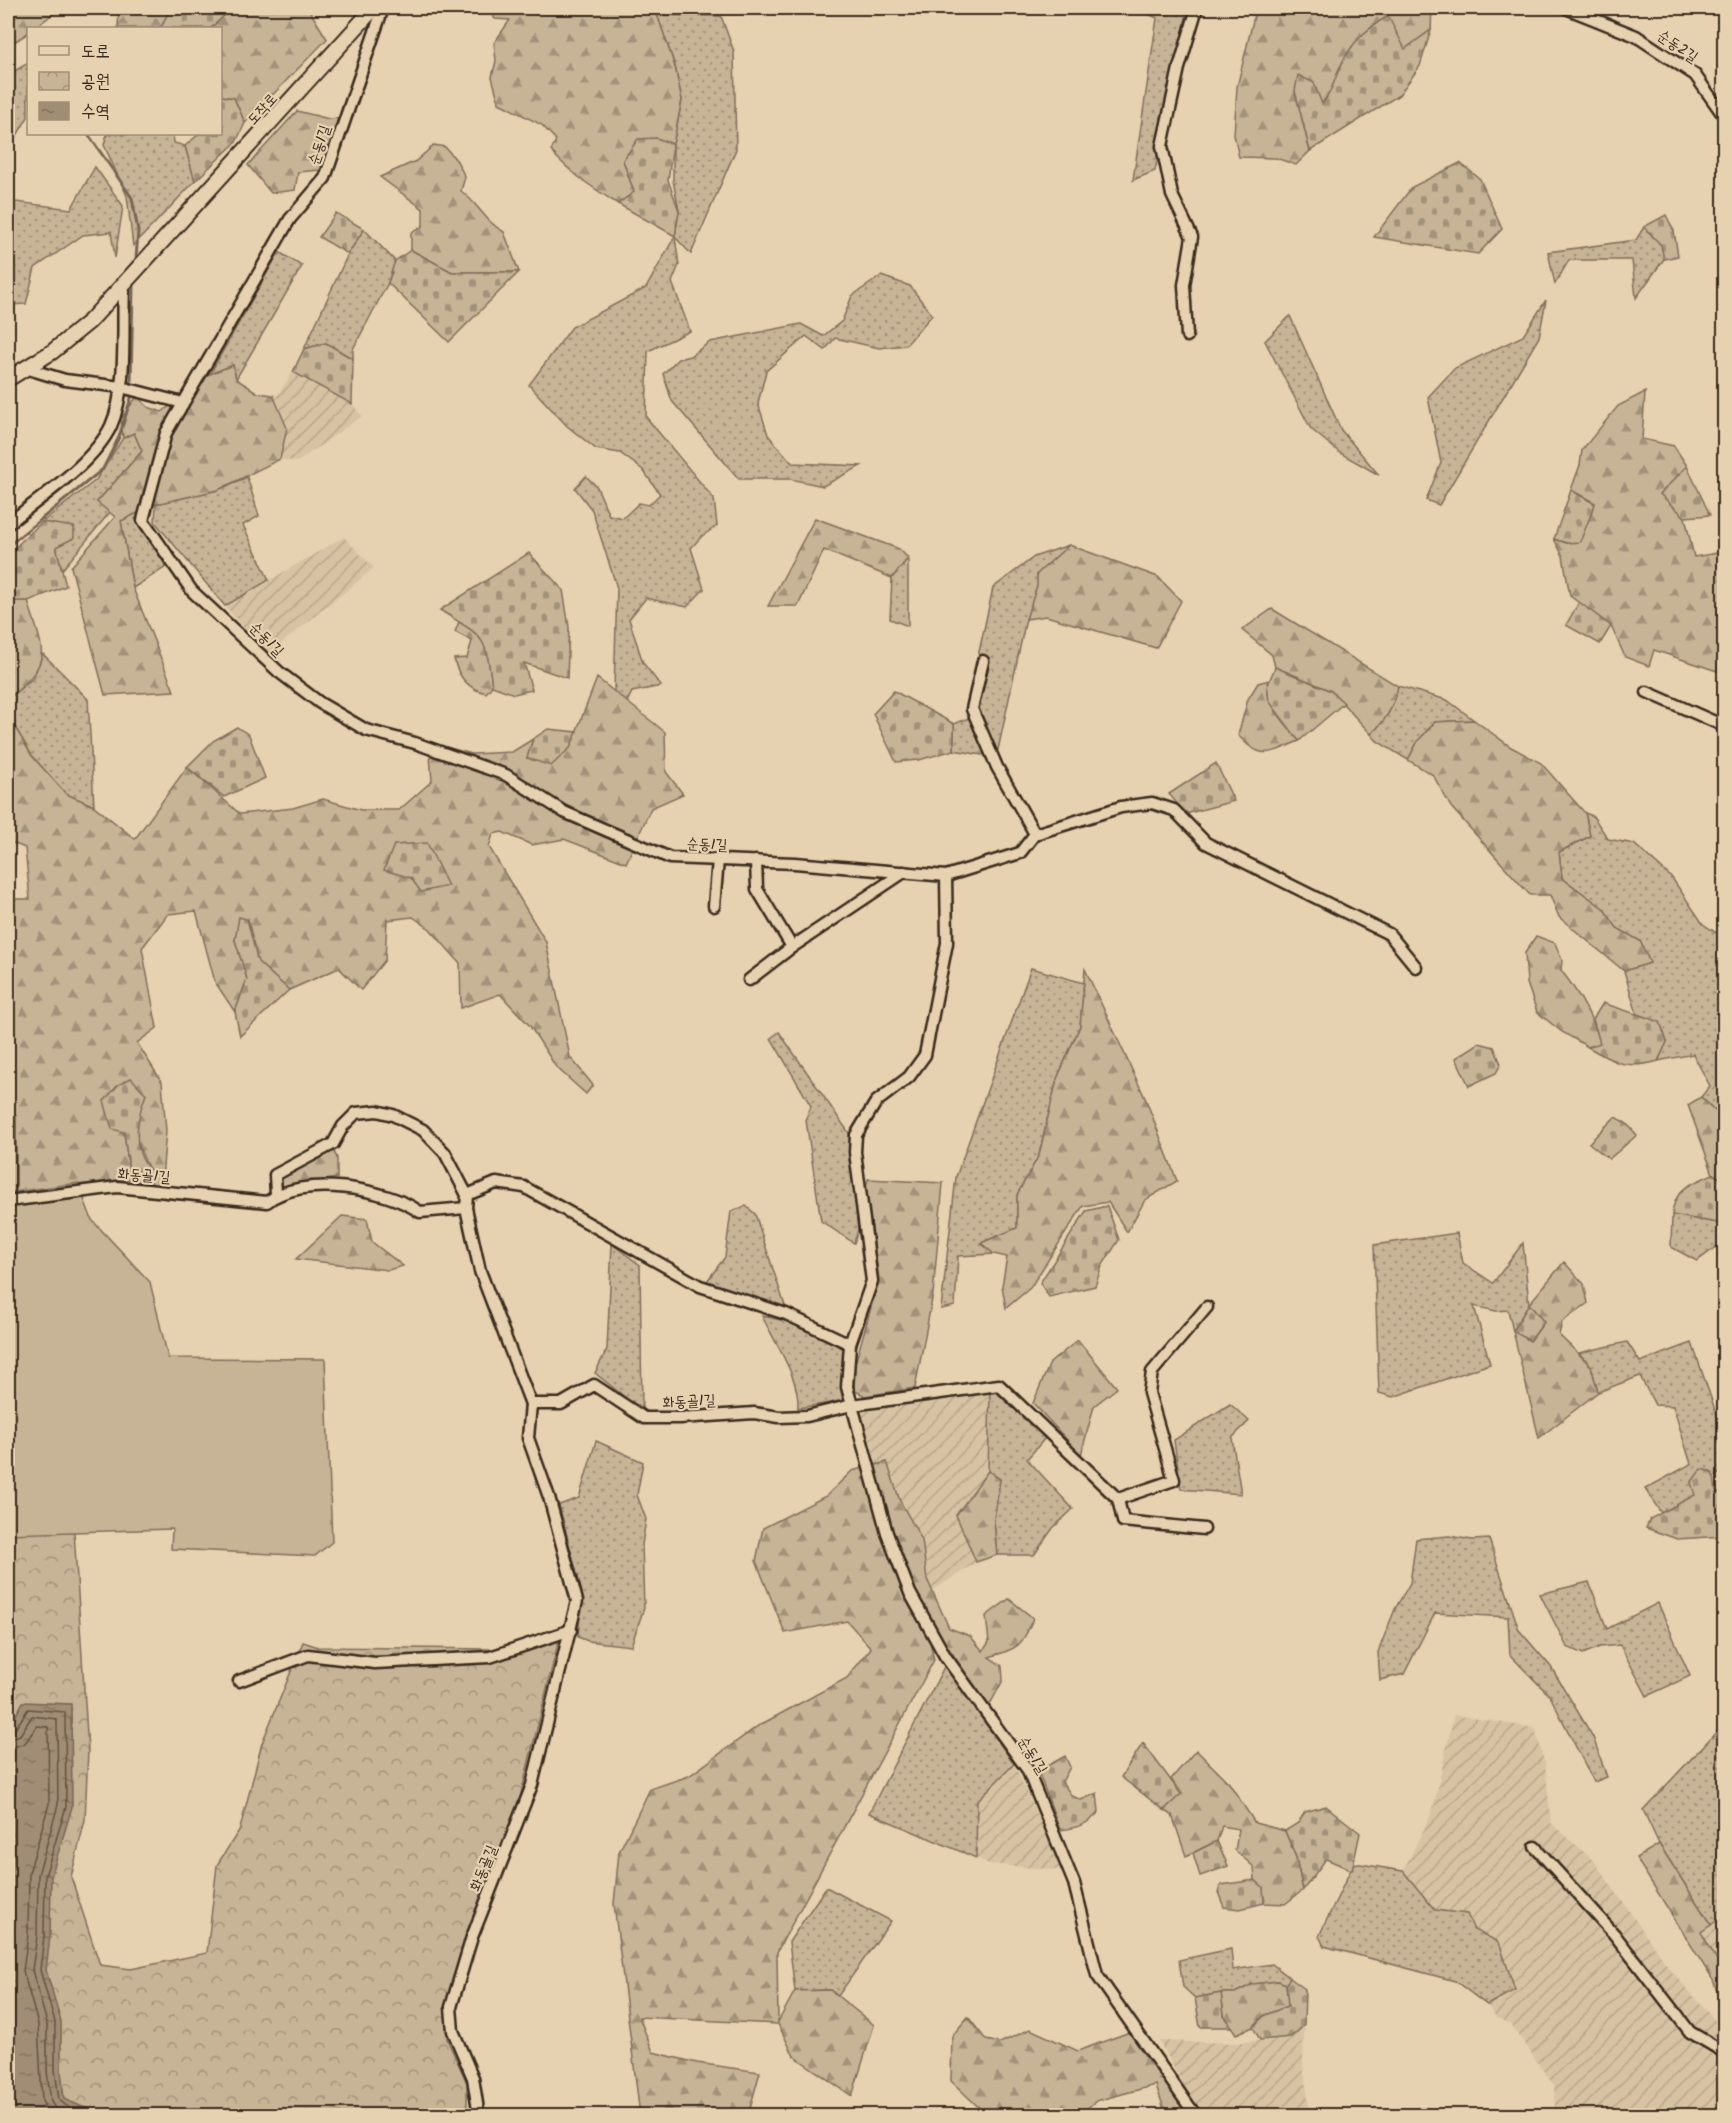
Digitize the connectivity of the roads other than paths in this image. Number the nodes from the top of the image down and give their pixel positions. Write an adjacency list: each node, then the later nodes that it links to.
1 (374, 8): 6 (street, 도작로)
2 (383, 8): 11 (street, 순동1길)
3 (1197, 8): 7 (street)
4 (1566, 8): 5 (street, 순동2길)
5 (1725, 116)
6 (124, 285): 8 (street, 도작로); 10 (street)
7 (1187, 336)
8 (25, 369): 9 (street, 도작로); 10 (street)
9 (8, 379)
10 (121, 387): 11 (street); 12 (street)
11 (183, 403): 17 (street, 순동1길)
12 (8, 524)
13 (982, 661): 16 (street)
14 (1647, 692): 15 (street)
15 (1725, 726)
16 (1035, 834): 20 (street, 순동1길); 23 (street)
17 (718, 860): 18 (street, 순동1길); 21 (street)
18 (756, 861): 19 (street, 순동1길); 22 (street)
19 (904, 872): 20 (street, 순동1길); 22 (street)
20 (946, 876): 30 (street, 순동1길)
21 (714, 906)
22 (792, 947): 24 (street)
23 (1416, 967)
24 (749, 980)
25 (276, 1195): 26 (street); 27 (street, 화동골1길); 28 (street, 화동골1길)
26 (467, 1195): 28 (street); 30 (street)
27 (8, 1201)
28 (466, 1208): 31 (street)
29 (1206, 1307): 33 (street)
30 (850, 1344): 32 (street, 순동1길)
31 (531, 1404): 32 (street, 화동골1길); 35 (street, 화동골길)
32 (852, 1405): 33 (street); 40 (street, 순동1길)
33 (1118, 1499): 34 (street)
34 (1204, 1529)
35 (571, 1630): 36 (street); 39 (street, 화동골길)
36 (239, 1681)
37 (1535, 1847): 38 (street)
38 (1725, 2052)
39 (479, 2115)
40 (1196, 2115)

